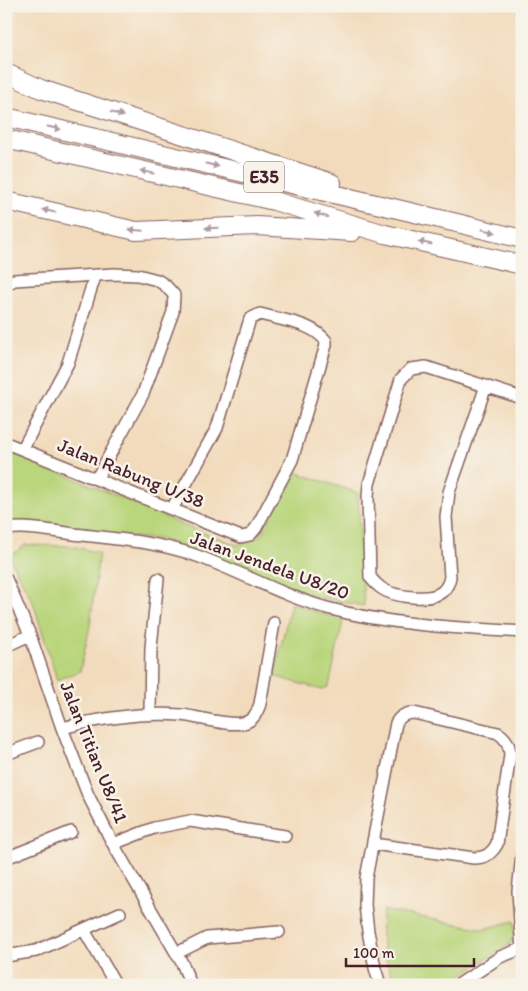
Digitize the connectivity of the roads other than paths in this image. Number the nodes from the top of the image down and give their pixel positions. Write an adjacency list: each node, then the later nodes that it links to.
1 (6, 73): 5 (highway, one-way to 5)
2 (6, 117): 5 (highway, E35, one-way to 5)
3 (6, 138): 6 (highway, E35, one-way to 3)
4 (6, 201): 6 (highway, one-way to 4)
5 (457, 222): 7 (highway, E35, one-way to 7)
6 (385, 234): 8 (highway, E35, one-way to 6)
7 (522, 239)
8 (522, 265)
9 (95, 276): 10 (street); 14 (street); 15 (street)
10 (6, 285)
11 (486, 386): 11 (street); 12 (street)
12 (522, 398)
13 (6, 443): 14 (street, Jalan Rabung U/38)
14 (22, 448): 15 (street, Jalan Rabung U/38)
15 (97, 478): 16 (street, Jalan Rabung U/38)
16 (172, 509): 16 (street, Jalan Rabung U/38)
17 (6, 529): 21 (street, Jalan Jendela U8/20)
18 (6, 579): 22 (street, Jalan Titian U8/41)
19 (158, 579): 24 (street)
20 (274, 623): 24 (street)
21 (522, 632)
22 (30, 635): 23 (street); 25 (street, Jalan Titian U8/41)
23 (6, 646)
24 (150, 713): 25 (street)
25 (62, 728): 30 (street, Jalan Titian U8/41)
26 (38, 742): 27 (street)
27 (6, 754)
28 (71, 832): 33 (street)
29 (285, 836): 30 (street)
30 (112, 844): 38 (street, Jalan Titian U8/41)
31 (373, 844): 31 (street); 42 (street)
32 (522, 856): 37 (street)
33 (6, 858)
34 (120, 913): 35 (street)
35 (84, 930): 39 (street); 40 (street)
36 (279, 932): 38 (street)
37 (522, 950): 43 (street)
38 (177, 954): 41 (street, Jalan Titian U8/41)
39 (6, 956)
40 (116, 985)
41 (191, 985)
42 (380, 985)
43 (458, 985)

